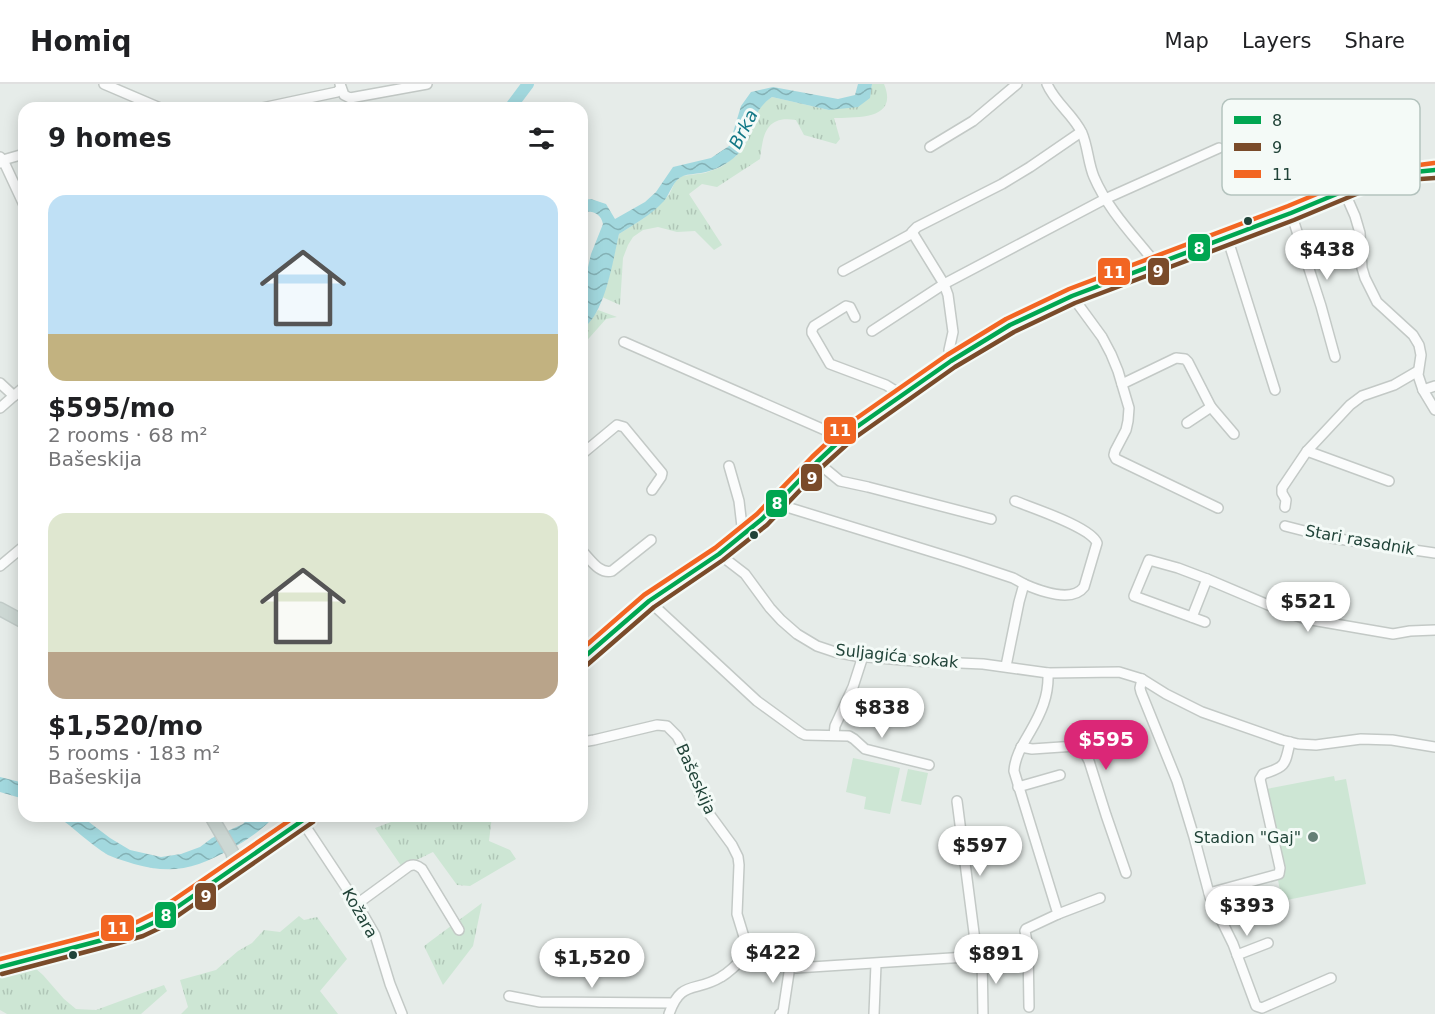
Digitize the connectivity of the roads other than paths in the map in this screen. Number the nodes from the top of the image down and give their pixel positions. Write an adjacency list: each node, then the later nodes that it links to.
1 (104, 84): 6 (street)
2 (427, 84): 5 (street)
3 (1017, 84): 9 (street)
4 (1047, 84): 8 (street)
5 (341, 86): 7 (street)
6 (146, 102)
7 (290, 102)
8 (1081, 132): 18 (street); 20 (street)
9 (930, 147)
10 (1219, 148): 18 (street)
11 (18, 156): 12 (street)
12 (1, 160): 15 (street)
13 (1435, 170): 14 (main road)
14 (1420, 172)
15 (18, 192)
16 (1334, 195): 19 (main road)
17 (1346, 195): 31 (street)
18 (1105, 199): 22 (street); 24 (street)
19 (1290, 213): 21 (main road); 29 (street)
20 (913, 233): 23 (street); 24 (street)
21 (1227, 237): 22 (main road); 35 (street)
22 (1156, 264): 25 (main road)
23 (843, 271)
24 (944, 284): 27 (street); 30 (street)
25 (1072, 296): 30 (main road); 33 (street)
26 (855, 317): 38 (street)
27 (872, 332)
28 (624, 342): 45 (street)
29 (1335, 357)
30 (951, 361): 38 (main road)
31 (1418, 371): 36 (street); 47 (street)
32 (0, 383): 39 (street)
33 (1122, 384): 40 (street); 55 (street)
34 (1435, 386): 36 (street)
35 (1275, 390)
36 (1423, 390): 42 (street)
37 (18, 392): 39 (street)
38 (902, 395): 45 (main road)
39 (14, 396): 41 (street)
40 (1211, 407): 43 (street); 44 (street)
41 (0, 408)
42 (1435, 410)
43 (1187, 423)
44 (1234, 434)
45 (843, 438): 48 (main road)
46 (588, 449): 51 (street)
47 (1308, 451): 50 (street); 54 (street)
48 (817, 462): 53 (main road); 56 (street)
49 (729, 466): 58 (street)
50 (1389, 481)
51 (652, 490)
52 (1015, 501): 66 (street)
53 (777, 504): 58 (main road); 66 (street)
54 (1285, 507)
55 (1218, 508)
56 (991, 519)
57 (1285, 526): 61 (street, Stari rasadnik)
58 (743, 536): 62 (main road)
59 (651, 540): 63 (street)
60 (18, 551): 64 (street)
61 (1435, 553)
62 (719, 554): 67 (main road); 74 (street, Suljagića sokak)
63 (588, 557)
64 (0, 566)
65 (1207, 579): 69 (street); 69 (street); 72 (street)
66 (1024, 584): 75 (street)
67 (649, 601): 73 (main road); 78 (street)
68 (0, 609): 70 (main road)
69 (1192, 617): 71 (street)
70 (18, 619)
71 (1205, 622)
72 (1435, 630)
73 (588, 654)
74 (863, 657): 75 (street, Suljagića sokak); 78 (street)
75 (1006, 666): 76 (street, Suljagića sokak)
76 (1048, 674): 77 (street, Suljagića sokak); 81 (street)
77 (1142, 679): 80 (street, Suljagića sokak); 92 (street)
78 (834, 735): 83 (street)
79 (588, 741): 99 (street, Bašeskija)
80 (1290, 742): 82 (street, Suljagića sokak); 92 (street)
81 (1021, 747): 85 (street); 91 (street)
82 (1435, 747)
83 (928, 765)
84 (1060, 775): 85 (street)
85 (1018, 787): 95 (street)
86 (957, 801): 100 (street)
87 (215, 822): 90 (main road)
88 (300, 822): 90 (main road)
89 (307, 822): 94 (street, Kožara)
90 (236, 865): 104 (main road)
91 (1125, 873)
92 (1209, 893): 101 (street)
93 (1100, 898): 95 (street)
94 (357, 904): 96 (street); 109 (street, Kožara)
95 (1058, 914): 98 (street)
96 (459, 930)
97 (1268, 943): 101 (street)
98 (1028, 947): 100 (street); 108 (street)
99 (753, 948): 103 (street); 107 (street)
100 (980, 956): 102 (street); 113 (street)
101 (1237, 956): 105 (street)
102 (876, 964): 103 (street); 112 (street)
103 (790, 966): 111 (street)
104 (0, 967)
105 (1331, 978)
106 (509, 996): 107 (street)
107 (673, 1003): 110 (street)
108 (1029, 1007)
109 (402, 1014)
110 (669, 1014)
111 (780, 1014)
112 (874, 1014)
113 (983, 1014)

